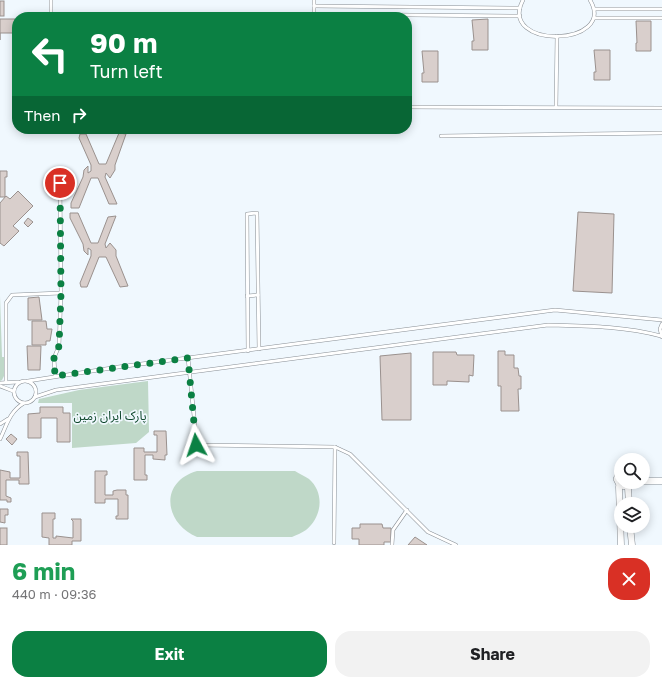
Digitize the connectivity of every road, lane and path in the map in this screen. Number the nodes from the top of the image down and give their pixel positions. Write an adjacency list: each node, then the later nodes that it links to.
1 (51, 0): 9 (lane)
2 (314, 0): 5 (lane)
3 (523, 0): 6 (lane)
4 (590, 0): 7 (lane)
5 (314, 6): 6 (lane); 10 (lane)
6 (520, 8): 12 (lane)
7 (595, 9): 8 (lane); 13 (lane)
8 (662, 9)
9 (51, 12)
10 (314, 12)
11 (412, 15): 12 (lane)
12 (520, 16): 15 (lane)
13 (594, 18): 14 (lane); 15 (lane)
14 (662, 18)
15 (557, 36): 17 (lane)
16 (412, 107): 17 (lane)
17 (556, 107): 18 (lane)
18 (662, 108)
19 (662, 133): 20 (lane)
20 (441, 136)
21 (60, 183): 22 (lane)
22 (61, 293): 32 (lane); 34 (lane)
23 (258, 295): 24 (lane); 24 (lane); 28 (lane)
24 (247, 296): 29 (lane)
25 (662, 320): 28 (lane)
26 (662, 324): 27 (lane)
27 (662, 336): 31 (lane)
28 (259, 349): 29 (lane)
29 (248, 351): 30 (lane)
30 (188, 358): 31 (lane); 32 (lane)
31 (189, 372): 38 (lane); 43 (lane)
32 (55, 376): 33 (lane)
33 (28, 381): 35 (lane); 38 (lane)
34 (6, 382): 35 (lane); 36 (lane)
35 (19, 382): 37 (lane)
36 (0, 384): 37 (lane)
37 (13, 391): 39 (lane)
38 (35, 397): 39 (lane)
39 (24, 403): 40 (lane)
40 (8, 419): 41 (lane); 42 (lane)
41 (0, 424)
42 (0, 439)
43 (335, 447): 47 (lane); 49 (lane)
44 (650, 481): 45 (street)
45 (662, 481)
46 (619, 489): 52 (street)
47 (407, 510): 50 (lane); 51 (lane)
48 (631, 533): 53 (street)
49 (334, 543)
50 (392, 545)
51 (456, 545)
52 (620, 545)
53 (632, 545)

